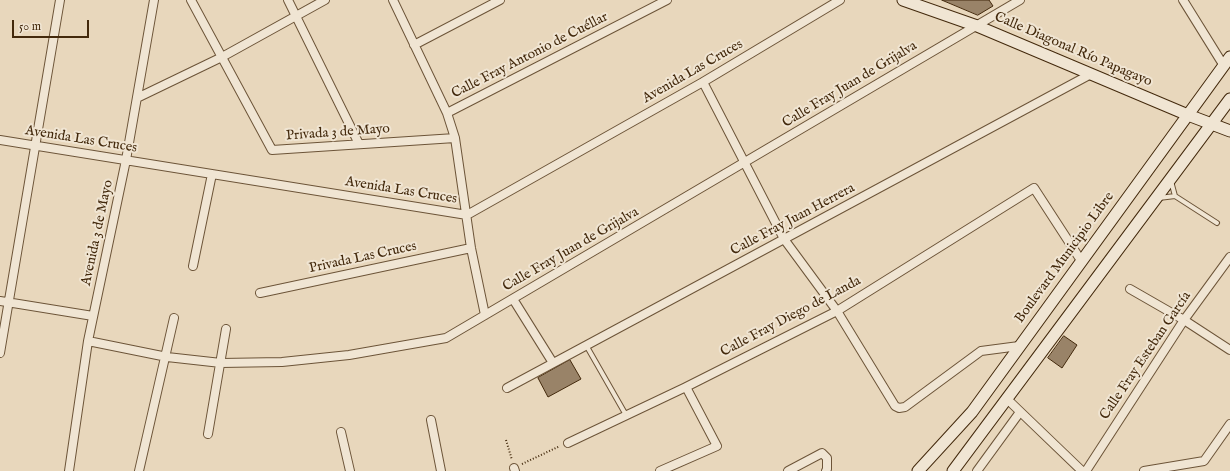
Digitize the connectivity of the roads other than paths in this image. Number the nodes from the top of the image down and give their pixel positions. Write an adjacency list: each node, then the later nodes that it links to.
1 (60, 0): 29 (street)
2 (154, 0): 20 (street, Avenida 3 de Mayo)
3 (191, 0): 16 (street, Privada 3 de Mayo)
4 (288, 0): 13 (street)
5 (324, 0): 13 (street)
6 (393, 0): 15 (street)
7 (500, 0): 15 (street)
8 (667, 0): 22 (street, Calle Fray Antonio de Cuéllar)
9 (840, 0): 19 (street, Avenida Las Cruces)
10 (903, 0): 14 (main road, Calle Diagonal Río Papagayo)
11 (1020, 0): 14 (street, Calle Fray Juan de Grijalva)
12 (1183, 0): 17 (street)
13 (295, 16): 16 (street); 28 (street)
14 (977, 26): 18 (main road, Calle Diagonal Río Papagayo); 31 (street, Calle Fray Juan de Grijalva)
15 (414, 45): 22 (street)
16 (222, 57): 20 (street); 28 (street, Privada 3 de Mayo)
17 (1227, 61): 23 (main road, Boulevard Municipio Libre)
18 (1091, 74): 23 (main road, Calle Diagonal Río Papagayo); 38 (street, Calle Fray Juan Herrera)
19 (703, 82): 31 (street); 36 (street, Avenida Las Cruces)
20 (137, 98): 30 (street, Avenida 3 de Mayo)
21 (1230, 98): 24 (main road)
22 (448, 113): 26 (street)
23 (1188, 115): 24 (main road, Calle Diagonal Río Papagayo); 41 (main road, Boulevard Municipio Libre)
24 (1211, 124): 25 (main road, Calle Diagonal Río Papagayo); 33 (main road)
25 (1230, 131)
26 (456, 138): 28 (street, Privada 3 de Mayo); 36 (street)
27 (0, 140): 29 (street, Avenida Las Cruces)
28 (359, 144)
29 (36, 146): 30 (street, Avenida Las Cruces); 47 (street)
30 (126, 160): 32 (street, Avenida Las Cruces); 50 (street, Avenida 3 de Mayo)
31 (744, 163): 38 (street); 45 (street, Calle Fray Juan de Grijalva)
32 (212, 174): 36 (street, Avenida Las Cruces); 42 (street)
33 (1170, 177): 34 (lane); 35 (main road)
34 (1174, 196): 35 (lane); 37 (lane)
35 (1155, 198): 64 (main road)
36 (467, 214): 39 (street)
37 (1217, 223)
38 (784, 239): 48 (street); 55 (street, Calle Fray Juan Herrera)
39 (471, 248): 44 (street, Privada Las Cruces); 49 (street)
40 (1230, 257): 52 (street, Calle Fray Esteban García)
41 (1082, 262): 48 (street, Calle Fray Diego de Landa); 56 (main road, Boulevard Municipio Libre)
42 (193, 266)
43 (1130, 289): 52 (street)
44 (260, 293)
45 (513, 299): 49 (street, Calle Fray Juan de Grijalva); 61 (street)
46 (0, 301): 47 (street)
47 (8, 303): 50 (street); 58 (street)
48 (837, 310): 56 (street); 62 (street, Calle Fray Diego de Landa)
49 (485, 314): 60 (street, Calle Fray Juan de Grijalva)
50 (93, 316): 54 (street, Avenida 3 de Mayo)
51 (174, 318): 59 (street)
52 (1184, 320): 57 (street); 83 (street, Calle Fray Esteban García)
53 (226, 329): 60 (street)
54 (88, 341): 59 (street, Calle Fray Juan de Grijalva); 72 (street, Avenida 3 de Mayo)
55 (586, 345): 61 (street, Calle Fray Juan Herrera); 66 (lane)
56 (1019, 346): 79 (main road, Boulevard Municipio Libre)
57 (1230, 350)
58 (0, 353)
59 (166, 357): 60 (street, Calle Fray Juan de Grijalva); 73 (street)
60 (221, 363): 70 (street)
61 (553, 363): 63 (street, Calle Fray Juan Herrera)
62 (686, 387): 66 (street, Calle Fray Diego de Landa); 76 (street)
63 (507, 388)
64 (1006, 398): 65 (street); 80 (main road)
65 (1020, 412): 81 (street); 82 (street)
66 (626, 415): 71 (street, Calle Fray Diego de Landa)
67 (431, 420): 75 (street)
68 (1230, 424): 84 (street)
69 (341, 432): 74 (street)
70 (208, 434)
71 (568, 443)
72 (69, 471)
73 (139, 471)
74 (350, 471)
75 (441, 471)
76 (660, 471)
77 (788, 471): 78 (street)
78 (826, 471)
79 (918, 471)
80 (953, 471)
81 (977, 471)
82 (1082, 471)
83 (1086, 471)
84 (1144, 471)

